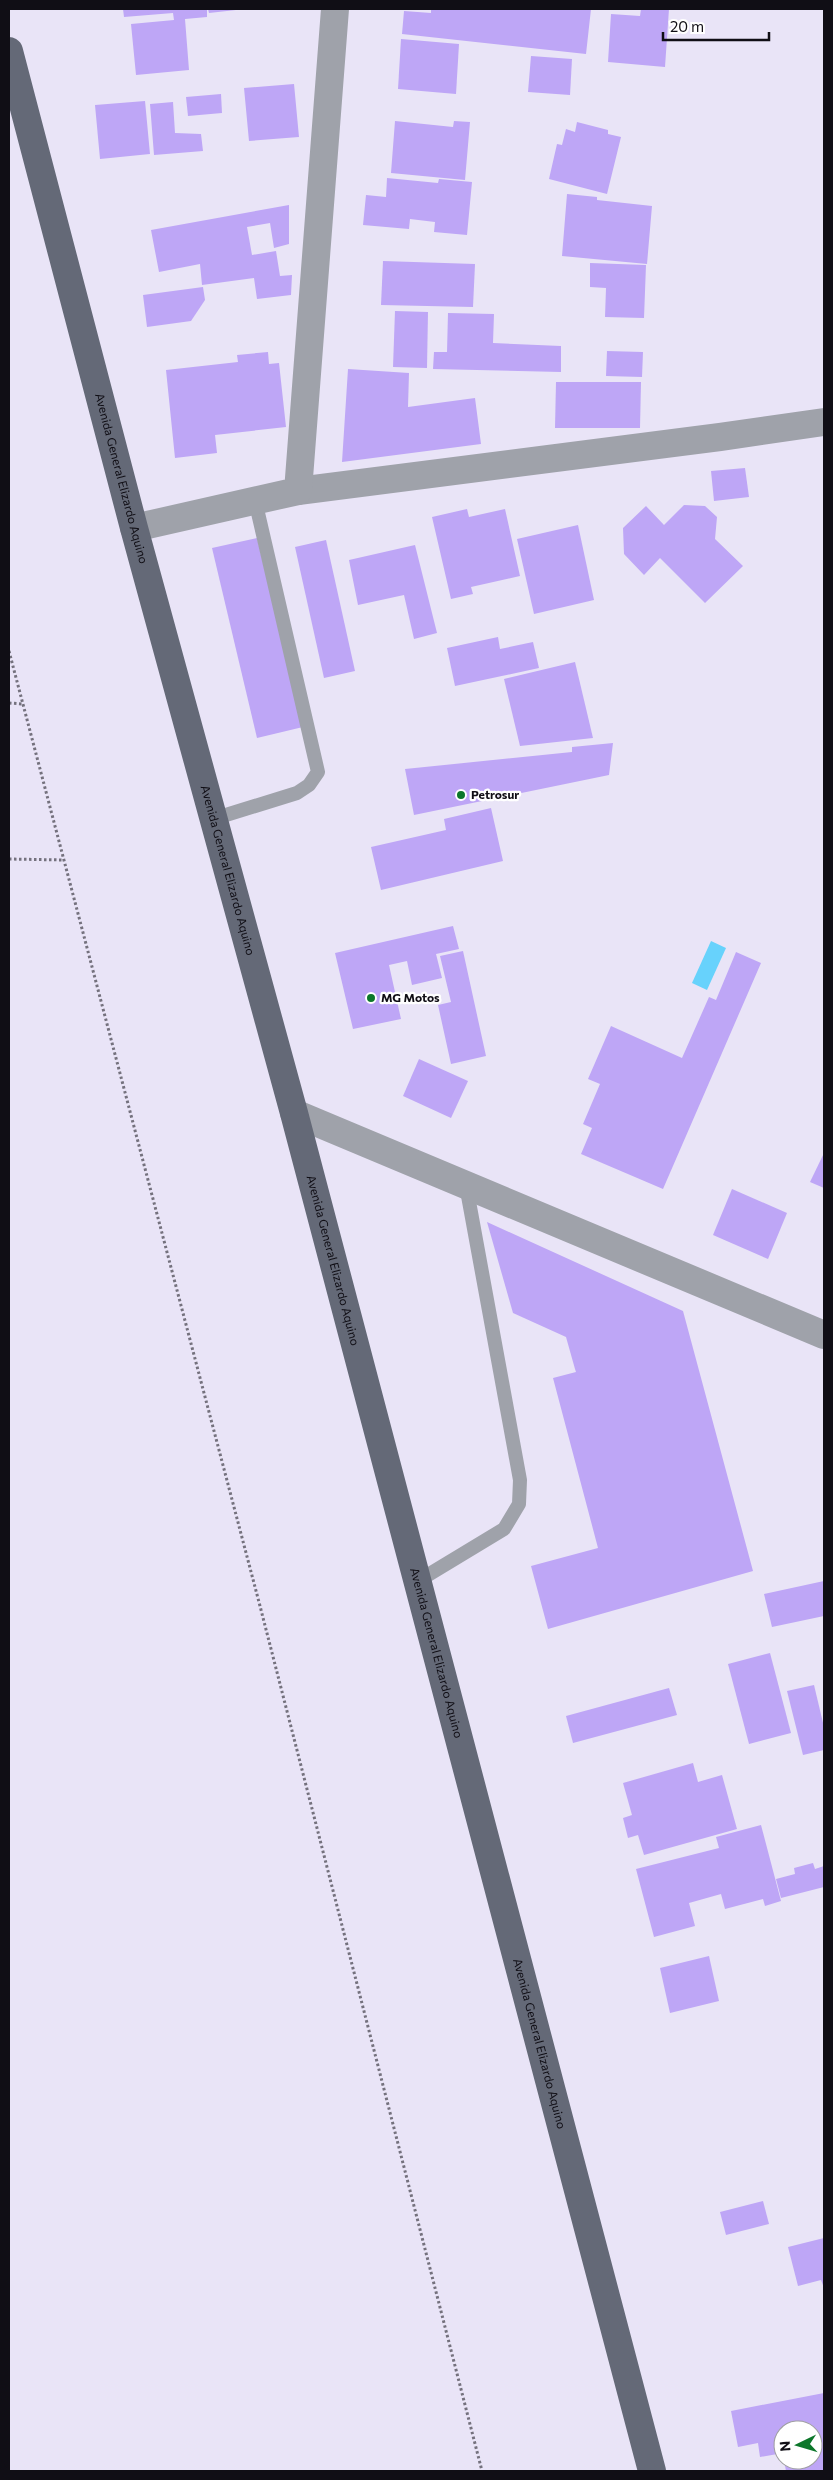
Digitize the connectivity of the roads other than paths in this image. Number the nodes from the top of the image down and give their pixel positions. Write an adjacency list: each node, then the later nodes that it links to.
1 (335, 9): 4 (street)
2 (9, 51): 6 (main road, Avenida General Elizardo Aquino)
3 (824, 422): 4 (street)
4 (298, 490): 5 (street)
5 (256, 500): 6 (street); 7 (lane)
6 (134, 528): 7 (main road, Avenida General Elizardo Aquino)
7 (213, 819): 8 (main road, Avenida General Elizardo Aquino)
8 (294, 1113): 9 (street); 11 (main road, Avenida General Elizardo Aquino)
9 (466, 1185): 10 (street); 11 (lane)
10 (824, 1334)
11 (418, 1581): 12 (main road, Avenida General Elizardo Aquino)
12 (652, 2471)

